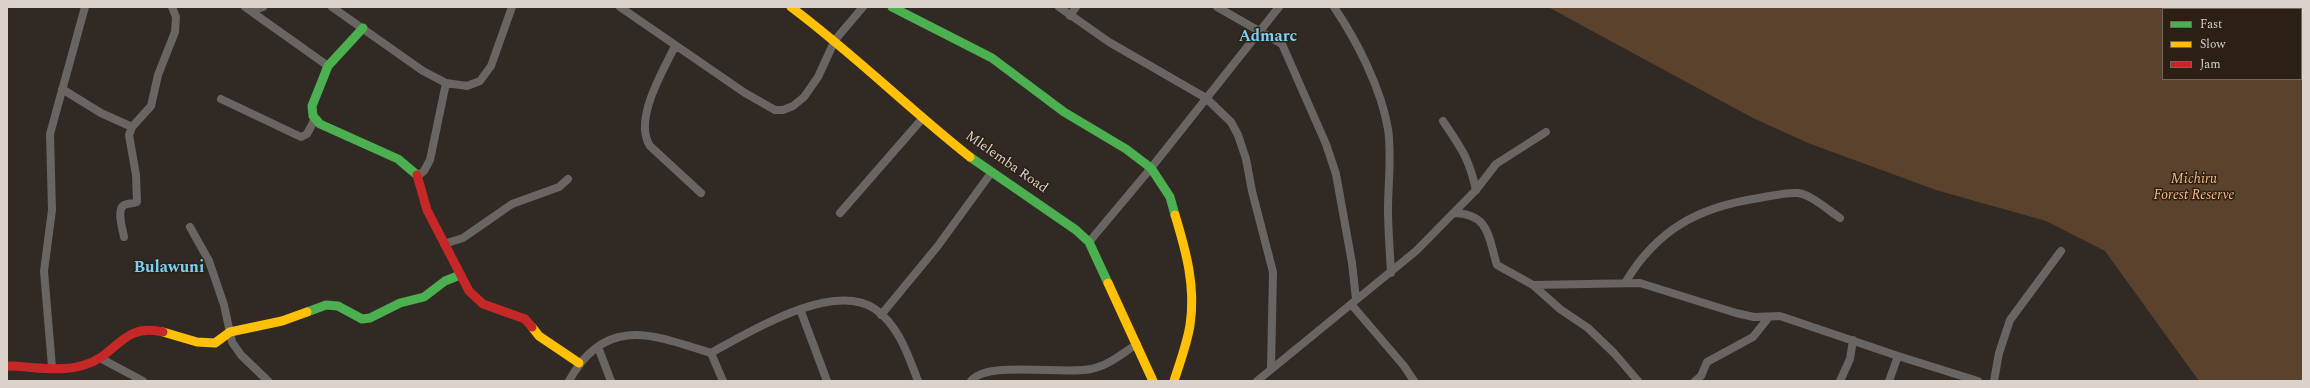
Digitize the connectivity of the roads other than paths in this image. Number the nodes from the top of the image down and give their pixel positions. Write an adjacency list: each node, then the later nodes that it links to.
1 (85, 7): 23 (street)
2 (172, 7): 29 (street)
3 (263, 7): 15 (street)
4 (332, 7): 17 (street)
5 (512, 7): 22 (street)
6 (620, 7): 20 (street)
7 (791, 7): 19 (street, Mlelemba Road)
8 (864, 7): 19 (street)
9 (892, 7): 31 (street)
10 (1059, 7): 16 (street)
11 (1076, 7): 16 (street)
12 (1217, 7): 18 (street)
13 (1279, 7): 18 (street)
14 (1334, 7): 45 (street)
15 (248, 9): 21 (street)
16 (1070, 16): 24 (street)
17 (362, 28): 21 (street); 22 (street)
18 (1258, 32): 24 (street); 49 (street)
19 (835, 40): 20 (street); 27 (street, Mlelemba Road)
20 (675, 46): 36 (street)
21 (328, 66): 26 (street)
22 (446, 83): 33 (street)
23 (62, 89): 29 (street); 62 (street)
24 (1206, 98): 31 (street); 63 (street)
25 (221, 99): 26 (street)
26 (315, 119): 33 (street)
27 (922, 119): 32 (street, Mlelemba Road); 37 (street)
28 (1443, 121): 35 (street)
29 (132, 127): 41 (street)
30 (1546, 132): 35 (street)
31 (1151, 168): 42 (street); 73 (street)
32 (991, 174): 42 (street, Mlelemba Road); 51 (street)
33 (418, 176): 43 (street)
34 (568, 179): 43 (street)
35 (1476, 190): 38 (street)
36 (701, 192)
37 (840, 213)
38 (1454, 213): 45 (street); 48 (street)
39 (1840, 218): 47 (street)
40 (190, 228): 53 (street)
41 (124, 237)
42 (1089, 242): 55 (street, Mlelemba Road)
43 (444, 244): 46 (street)
44 (2061, 250): 81 (street)
45 (1391, 273): 49 (street)
46 (460, 275): 53 (street); 60 (street)
47 (1625, 283): 48 (street); 52 (street)
48 (1533, 285): 76 (street)
49 (1353, 302): 63 (street); 75 (street)
50 (800, 309): 51 (street); 57 (street); 69 (street)
51 (881, 315): 70 (street)
52 (1769, 317): 54 (street); 77 (street)
53 (230, 332): 59 (street); 65 (street)
54 (1853, 340): 58 (street); 78 (street)
55 (1137, 344): 71 (street); 72 (street, Mlelemba Road)
56 (598, 347): 57 (street); 60 (street); 67 (street)
57 (711, 353): 68 (street)
58 (1898, 356): 79 (street); 80 (street)
59 (100, 358): 62 (street); 64 (street)
60 (579, 363): 66 (street)
61 (7, 366): 62 (street)
62 (52, 367)
63 (1271, 368): 74 (street)
64 (143, 381)
65 (268, 381)
66 (569, 381)
67 (611, 381)
68 (723, 381)
69 (827, 381)
70 (918, 381)
71 (971, 381)
72 (1153, 381)
73 (1174, 381)
74 (1257, 381)
75 (1414, 381)
76 (1637, 381)
77 (1696, 381)
78 (1840, 381)
79 (1889, 381)
80 (1978, 381)
81 (1994, 381)

